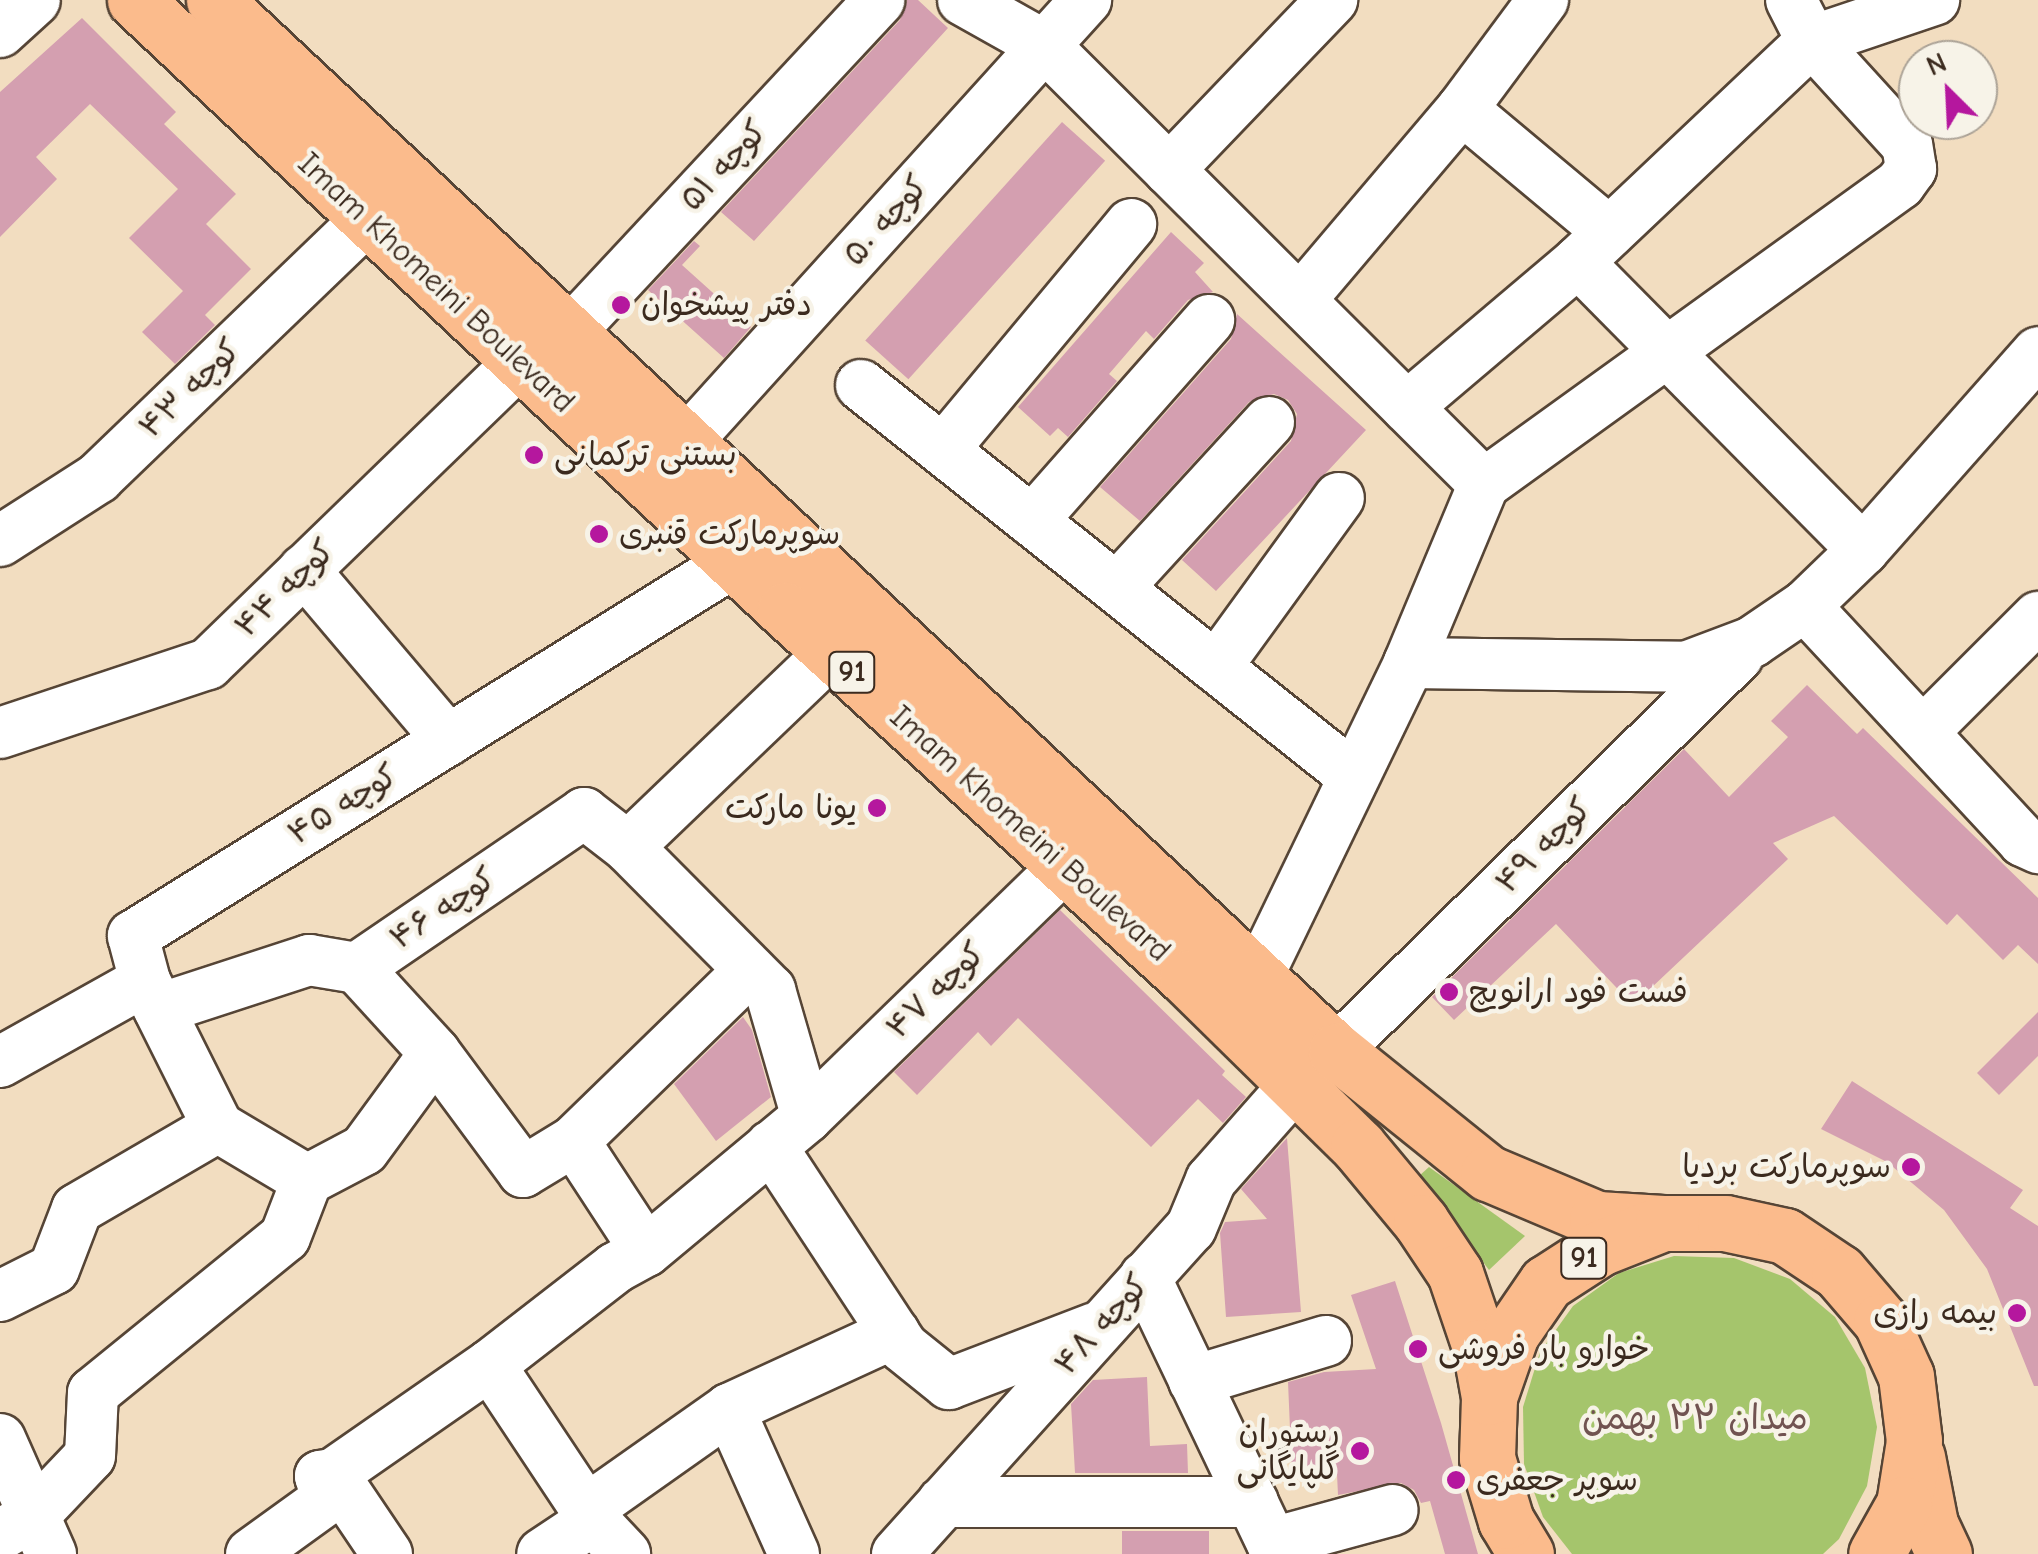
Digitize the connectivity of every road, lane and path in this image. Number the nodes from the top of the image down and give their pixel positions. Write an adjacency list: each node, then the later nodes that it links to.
1 (34, 0): 11 (street)
2 (136, 0): 15 (main road, Imam Khomeini Boulevard / 91)
3 (214, 0): 20 (main road, Imam Khomeini Boulevard / 91)
4 (879, 0): 20 (street, کوچه ۵۱)
5 (963, 0): 12 (street)
6 (1086, 0): 12 (street, کوچه ۵۰)
7 (1332, 0): 14 (street)
8 (1543, 0): 13 (street)
9 (1934, 0): 10 (street)
10 (1801, 20): 17 (street); 21 (street)
11 (0, 32)
12 (1045, 46): 14 (street); 27 (street, کوچه ۵۰)
13 (1462, 109): 17 (street); 18 (street)
14 (1168, 170): 18 (street)
15 (367, 218): 23 (main road, Imam Khomeini Boulevard / 91); 32 (street, کوچه ۴۳)
16 (1131, 224): 28 (street)
17 (1594, 247): 21 (street); 25 (street)
18 (1300, 300): 25 (street)
19 (1208, 320): 31 (street)
20 (569, 332): 27 (main road, Imam Khomeini Boulevard / 91)
21 (1666, 349): 29 (street); 33 (street)
22 (2038, 352): 33 (street)
23 (520, 362): 34 (main road, Imam Khomeini Boulevard / 91); 35 (street, کوچه ۴۴)
24 (860, 385): 28 (street)
25 (1407, 407): 29 (street)
26 (1268, 422): 36 (street)
27 (687, 441): 52 (main road, Imam Khomeini Boulevard / 91)
28 (943, 450): 31 (street)
29 (1484, 484): 41 (street)
30 (1339, 498): 42 (street)
31 (1032, 521): 36 (street)
32 (0, 542)
33 (1863, 550): 37 (street)
34 (734, 562): 40 (main road, Imam Khomeini Boulevard / 91); 45 (street, کوچه ۴۵)
35 (304, 570): 44 (street, کوچه ۴۴); 45 (street)
36 (1117, 588): 42 (street)
37 (1805, 606): 39 (street); 43 (street)
38 (2038, 617): 43 (street)
39 (1752, 642): 41 (street); 54 (street, کوچه ۴۹)
40 (831, 652): 47 (street); 49 (main road, Imam Khomeini Boulevard / 91)
41 (1409, 663): 46 (street)
42 (1216, 667): 46 (street)
43 (1922, 732): 48 (street)
44 (0, 733)
45 (448, 740): 53 (street, کوچه ۴۵)
46 (1352, 776): 52 (street)
47 (628, 847): 50 (street, کوچه ۴۶); 51 (street)
48 (2038, 848)
49 (1065, 866): 57 (main road, Imam Khomeini Boulevard / 91); 59 (street, کوچه ۴۷)
50 (357, 968): 53 (street); 55 (street, کوچه ۴۶)
51 (750, 970): 59 (street); 60 (street)
52 (1257, 978): 54 (main road, Imam Khomeini Boulevard / 91)
53 (152, 995): 56 (street); 58 (street)
54 (1336, 1051): 62 (main road, Imam Khomeini Boulevard / 91)
55 (435, 1053): 60 (street, کوچه ۴۶); 61 (street)
56 (0, 1062)
57 (1294, 1086): 64 (street, کوچه ۴۸); 71 (main road, Imam Khomeini Boulevard / 91)
58 (218, 1127): 61 (street); 65 (street)
59 (789, 1132): 63 (street, کوچه ۴۷); 67 (street)
60 (574, 1140): 63 (street)
61 (307, 1180): 80 (street)
62 (1663, 1223): 71 (main road, 91); 74 (main road, 91)
63 (646, 1252): 69 (street, کوچه ۴۷)
64 (1145, 1277): 66 (street, کوچه ۴۸); 70 (street)
65 (0, 1296)
66 (1100, 1326): 67 (street); 76 (street, کوچه ۴۸)
67 (894, 1334): 72 (street)
68 (1326, 1341): 70 (street)
69 (490, 1365): 75 (street, کوچه ۴۷); 78 (street)
70 (1194, 1381): 79 (street)
71 (1489, 1398): 86 (main road, 91)
72 (729, 1409): 78 (street); 84 (street)
73 (0, 1438): 80 (street)
74 (1914, 1441): 87 (main road, 91); 88 (main road)
75 (333, 1474): 81 (street); 82 (street)
76 (943, 1502): 79 (street); 85 (street, کوچه ۴۸)
77 (1394, 1510): 79 (street)
78 (602, 1528): 83 (street)
79 (1267, 1533)
80 (28, 1535)
81 (251, 1554)
82 (387, 1554)
83 (542, 1554)
84 (794, 1554)
85 (897, 1554)
86 (1526, 1554)
87 (1876, 1554)
88 (1944, 1554)

